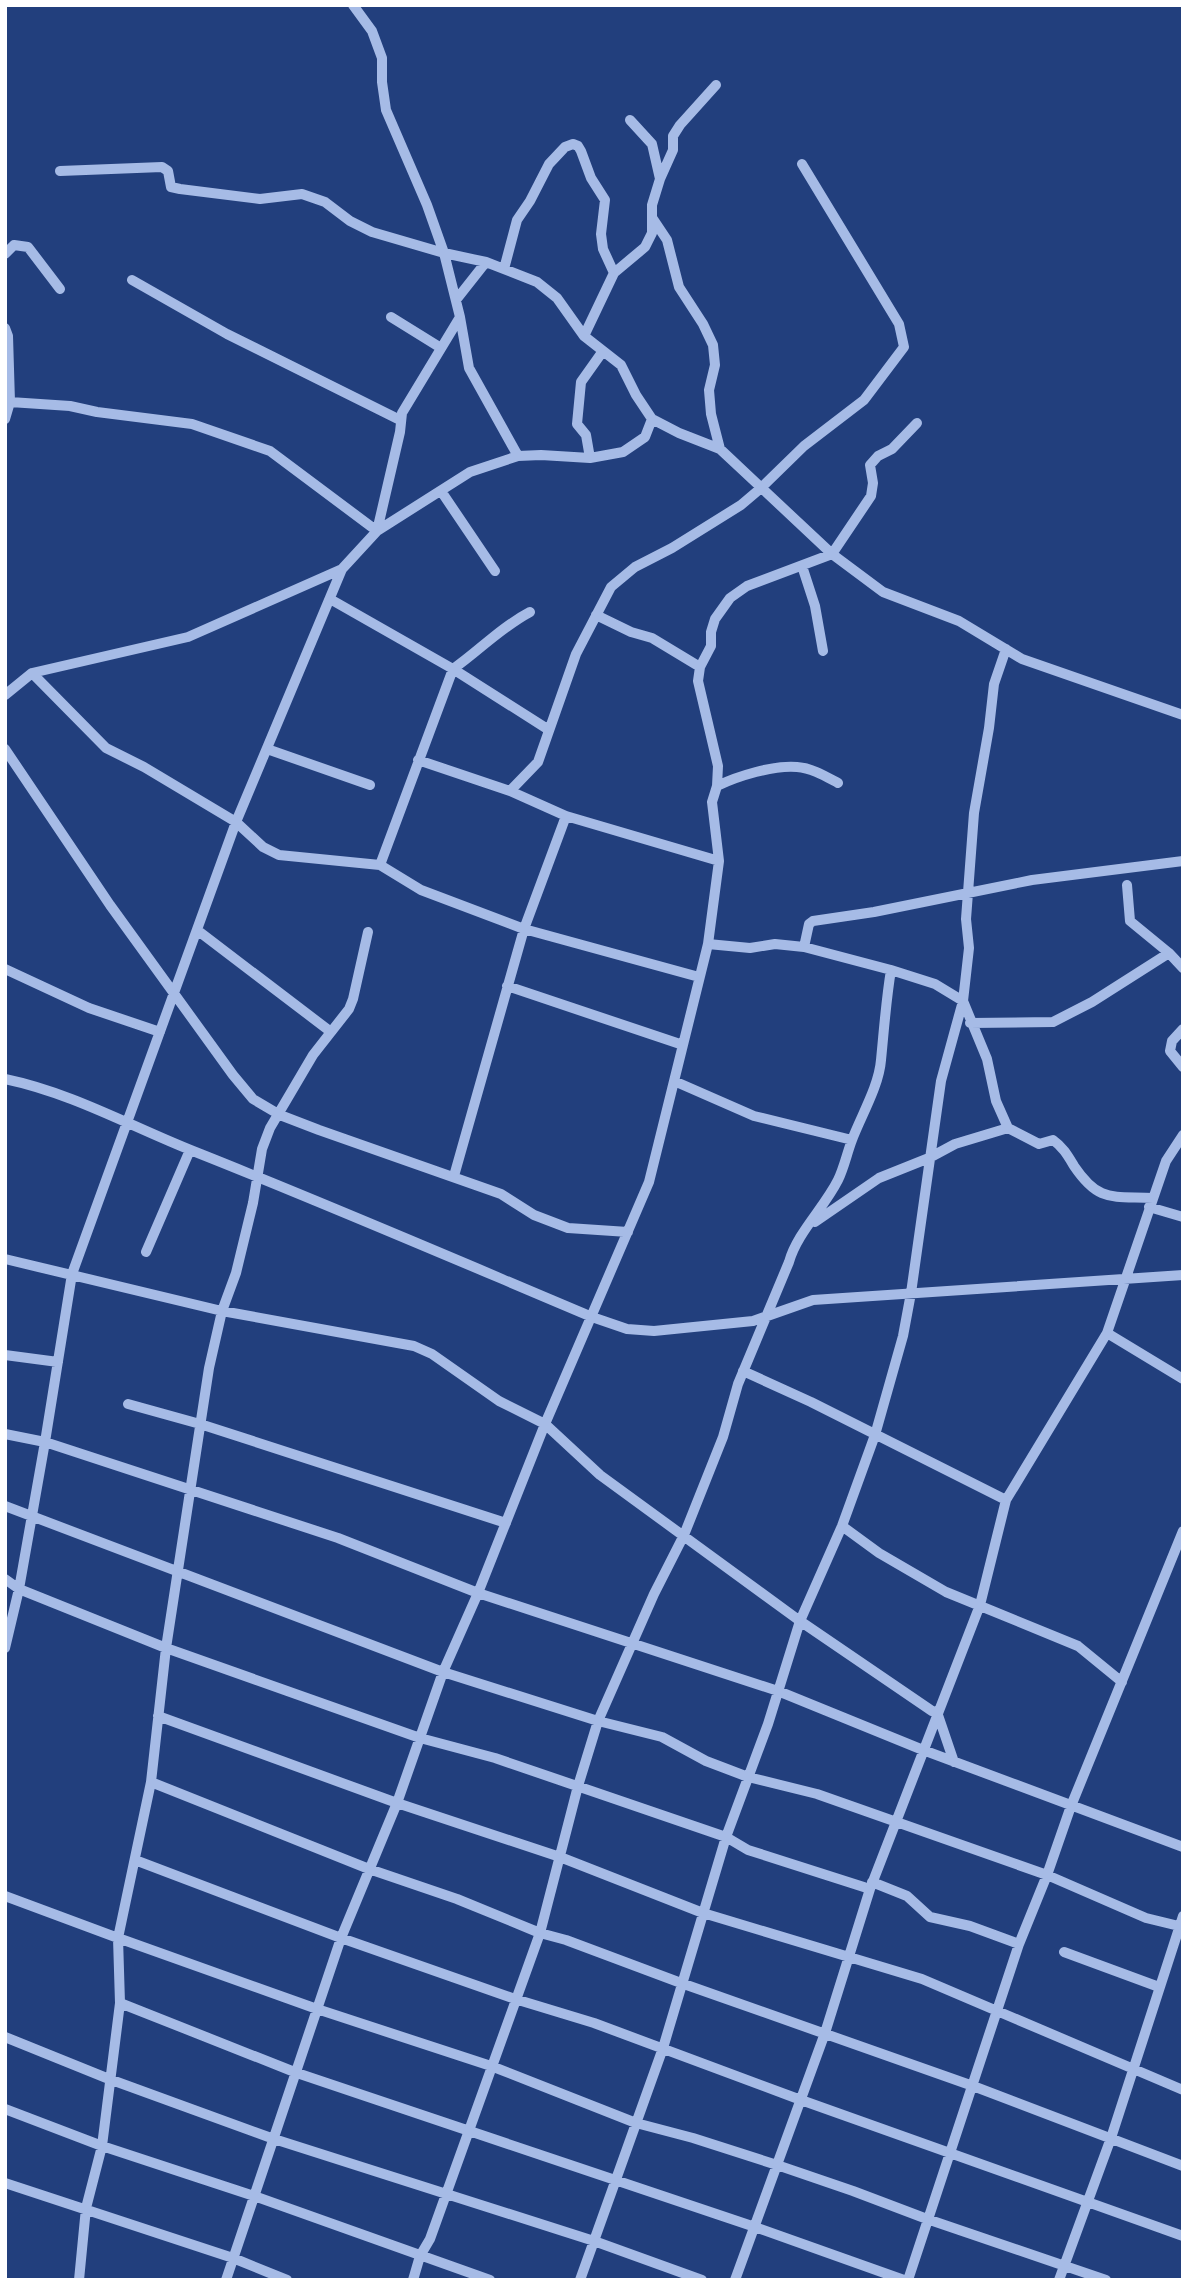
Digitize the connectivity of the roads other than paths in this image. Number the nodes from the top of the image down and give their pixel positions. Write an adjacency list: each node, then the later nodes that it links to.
1 (352, 5): 8 (street)
2 (716, 85): 6 (street)
3 (630, 120): 6 (street)
4 (802, 164): 31 (street)
5 (60, 171): 8 (street)
6 (660, 179): 7 (street)
7 (653, 219): 12 (street); 28 (street)
8 (444, 253): 10 (street); 15 (street)
9 (5, 254): 14 (street)
10 (486, 262): 11 (street); 15 (street)
11 (504, 269): 12 (street); 19 (street)
12 (614, 273): 19 (street)
13 (132, 280): 26 (street)
14 (60, 289)
15 (456, 300): 17 (street)
16 (391, 317): 20 (street)
17 (460, 317): 20 (street); 29 (street)
18 (5, 328): 22 (street)
19 (584, 336): 21 (street)
20 (441, 348): 26 (street)
21 (603, 351): 25 (street); 30 (street)
22 (7, 376): 23 (street)
23 (10, 402): 24 (street); 33 (street)
24 (5, 419)
25 (652, 419): 28 (street); 30 (street)
26 (400, 420): 33 (street)
27 (917, 423): 34 (street)
28 (720, 449): 31 (street)
29 (518, 456): 30 (street); 32 (street)
30 (590, 458)
31 (761, 488): 34 (street); 40 (street)
32 (441, 491): 33 (street); 37 (street)
33 (377, 531): 36 (street)
34 (832, 554): 35 (street); 41 (street)
35 (802, 566): 42 (street); 43 (street)
36 (342, 569): 38 (street); 45 (street)
37 (495, 571)
38 (330, 598): 44 (street); 50 (street)
39 (530, 612): 44 (street)
40 (596, 615): 43 (street); 48 (street)
41 (1006, 649): 47 (street); 62 (street)
42 (823, 651)
43 (700, 667): 54 (street)
44 (453, 669): 48 (street); 51 (street)
45 (32, 673): 46 (street); 57 (street)
46 (5, 695)
47 (1183, 715)
48 (549, 730): 55 (street)
49 (5, 749): 74 (street)
50 (267, 749): 53 (street); 57 (street)
51 (418, 760): 55 (street); 60 (street)
52 (838, 783): 54 (street)
53 (370, 785)
54 (716, 786): 58 (street)
55 (510, 791): 56 (street)
56 (566, 816): 58 (street); 63 (street)
57 (236, 822): 60 (street); 64 (street)
58 (719, 861): 66 (street)
59 (1183, 861): 62 (street)
60 (380, 865): 63 (street)
61 (1127, 885): 68 (street)
62 (968, 893): 67 (street); 75 (street)
63 (524, 929): 72 (street); 73 (street)
64 (197, 930): 74 (street); 79 (street)
65 (369, 932): 79 (street)
66 (708, 944): 67 (street); 72 (street)
67 (804, 947): 71 (street)
68 (1169, 953): 69 (street); 76 (street)
69 (1183, 968)
70 (5, 969): 78 (street)
71 (891, 970): 75 (street); 88 (street)
72 (699, 977): 80 (street)
73 (507, 986): 80 (street); 92 (street)
74 (174, 993): 78 (street); 84 (street)
75 (963, 1001): 76 (street); 90 (street)
76 (970, 1023): 86 (street)
77 (1183, 1029): 81 (street)
78 (160, 1032): 85 (street)
79 (331, 1032): 84 (street)
80 (682, 1045): 83 (street)
81 (1183, 1067)
82 (5, 1079): 85 (street)
83 (674, 1081): 88 (street); 96 (street)
84 (280, 1115): 91 (street); 92 (street)
85 (128, 1122): 89 (street); 99 (street)
86 (1008, 1128): 90 (street); 93 (street)
87 (1183, 1135): 93 (street)
88 (852, 1140): 95 (street)
89 (190, 1150): 91 (street); 97 (street)
90 (929, 1158): 95 (street); 102 (street)
91 (257, 1176): 103 (street); 105 (street)
92 (454, 1176): 96 (street)
93 (1151, 1202): 94 (street); 101 (street)
94 (1183, 1217)
95 (809, 1226): 104 (street)
96 (628, 1232): 105 (street)
97 (146, 1252)
98 (5, 1259): 99 (street)
99 (72, 1274): 103 (street); 108 (street)
100 (1183, 1275): 101 (street)
101 (1127, 1279): 102 (street); 106 (street)
102 (911, 1293): 104 (street); 115 (street)
103 (222, 1311): 112 (street); 113 (street)
104 (764, 1316): 105 (street); 109 (street)
105 (592, 1317): 113 (street)
106 (1107, 1333): 110 (street); 118 (street)
107 (5, 1355): 108 (street)
108 (58, 1362): 116 (street)
109 (743, 1371): 115 (street); 124 (street)
110 (1183, 1380)
111 (128, 1404): 112 (street)
112 (200, 1424): 117 (street); 121 (street)
113 (545, 1424): 121 (street); 124 (street)
114 (5, 1434): 116 (street)
115 (875, 1435): 118 (street); 122 (street)
116 (45, 1442): 117 (street); 120 (street)
117 (191, 1490): 125 (street); 128 (street)
118 (1006, 1500): 129 (street)
119 (5, 1506): 120 (street)
120 (31, 1514): 125 (street); 127 (street)
121 (506, 1523): 128 (street)
122 (842, 1526): 129 (street); 130 (street)
123 (1183, 1531): 135 (street)
124 (684, 1535): 130 (street); 132 (street)
125 (177, 1572): 133 (street); 134 (street)
126 (5, 1578): 127 (street)
127 (19, 1589): 131 (street); 133 (street)
128 (478, 1593): 132 (street); 134 (street)
129 (980, 1605): 135 (street); 137 (street)
130 (800, 1621): 136 (street); 137 (street)
131 (6, 1643)
132 (632, 1643): 136 (street); 139 (street)
133 (166, 1648): 138 (street); 140 (street)
134 (443, 1672): 139 (street); 140 (street)
135 (1122, 1682): 147 (street)
136 (778, 1691): 141 (street); 143 (street)
137 (937, 1712): 141 (street); 142 (street)
138 (159, 1716): 144 (street); 146 (street)
139 (598, 1721): 143 (street); 145 (street)
140 (420, 1738): 145 (street); 146 (street)
141 (923, 1750): 142 (street); 148 (street)
142 (954, 1762): 147 (street)
143 (748, 1777): 148 (street); 149 (street)
144 (151, 1782): 152 (street); 153 (street)
145 (578, 1786): 149 (street); 151 (street)
146 (397, 1803): 151 (street); 153 (street)
147 (1071, 1806): 150 (street); 154 (street)
148 (895, 1822): 154 (street); 155 (street)
149 (726, 1837): 155 (street); 157 (street)
150 (1183, 1847)
151 (560, 1857): 157 (street); 159 (street)
152 (135, 1860): 160 (street); 161 (street)
153 (369, 1869): 159 (street); 160 (street)
154 (1047, 1875): 158 (street); 162 (street)
155 (871, 1886): 162 (street); 164 (street)
156 (5, 1896): 161 (street)
157 (703, 1913): 164 (street); 165 (street)
158 (1181, 1923): 166 (street)
159 (540, 1933): 165 (street); 167 (street)
160 (341, 1937): 167 (street); 169 (street)
161 (118, 1938): 168 (street); 169 (street)
162 (1018, 1944): 170 (street)
163 (1063, 1952): 166 (street)
164 (849, 1958): 170 (street); 171 (street)
165 (681, 1983): 171 (street); 173 (street)
166 (1159, 1987): 175 (street)
167 (515, 1999): 173 (street); 174 (street)
168 (120, 2003): 176 (street); 177 (street)
169 (317, 2009): 174 (street); 176 (street)
170 (999, 2010): 175 (street); 178 (street)
171 (825, 2033): 178 (street); 180 (street)
172 (5, 2037): 177 (street)
173 (663, 2048): 180 (street); 182 (street)
174 (491, 2066): 182 (street); 183 (street)
175 (1132, 2070): 179 (street); 184 (street)
176 (297, 2073): 183 (street); 185 (street)
177 (109, 2079): 185 (street); 186 (street)
178 (972, 2086): 184 (street); 187 (street)
179 (1183, 2090)
180 (801, 2100): 187 (street); 188 (street)
181 (5, 2109): 186 (street)
182 (636, 2123): 188 (street); 190 (street)
183 (468, 2130): 190 (street); 192 (street)
184 (1111, 2138): 189 (street); 194 (street)
185 (274, 2139): 192 (street); 193 (street)
186 (102, 2146): 193 (street); 195 (street)
187 (950, 2154): 194 (street); 196 (street)
188 (777, 2165): 196 (street); 197 (street)
189 (1183, 2166)
190 (615, 2181): 197 (street); 199 (street)
191 (5, 2183): 195 (street)
192 (446, 2194): 199 (street); 200 (street)
193 (254, 2196): 200 (street); 201 (street)
194 (1089, 2201): 198 (street); 202 (street)
195 (86, 2208): 201 (street); 203 (street)
196 (927, 2219): 202 (street); 211 (street)
197 (755, 2227): 210 (street); 211 (street)
198 (1183, 2236)
199 (594, 2241): 208 (street); 209 (street)
200 (420, 2256): 206 (street); 207 (street)
201 (233, 2258): 204 (street); 205 (street)
202 (1064, 2266): 212 (street); 213 (street)
203 (79, 2280)
204 (226, 2280)
205 (287, 2280)
206 (413, 2280)
207 (490, 2280)
208 (580, 2280)
209 (702, 2280)
210 (735, 2280)
211 (906, 2280)
212 (1059, 2280)
213 (1106, 2280)

